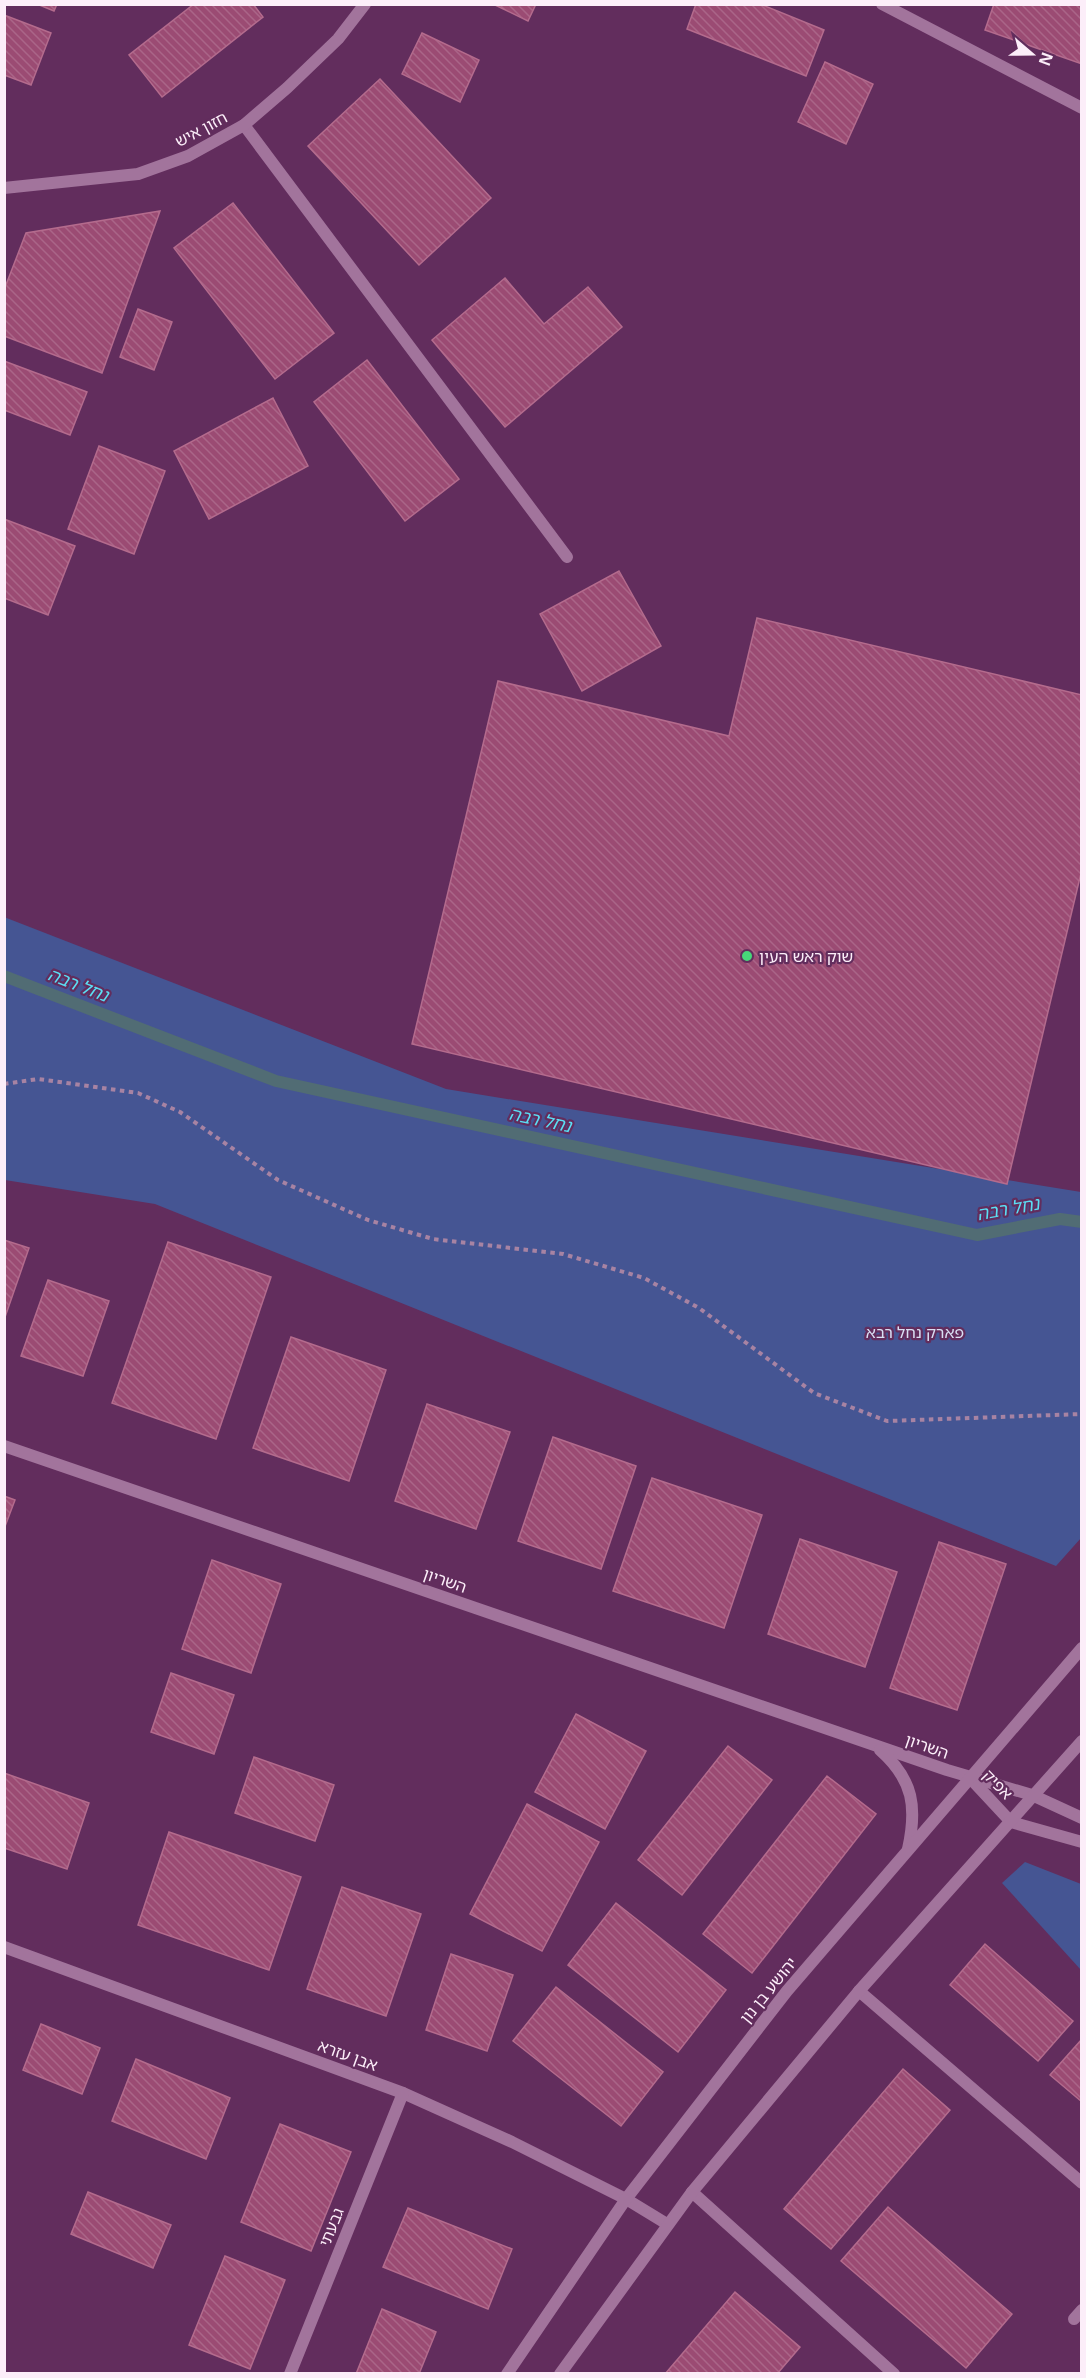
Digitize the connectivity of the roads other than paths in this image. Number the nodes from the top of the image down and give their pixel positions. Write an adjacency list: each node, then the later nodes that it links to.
1 (365, 4): 4 (street, חזון איש)
2 (882, 4): 3 (street)
3 (1082, 108)
4 (244, 125): 5 (street, חזון איש); 6 (street)
5 (4, 189)
6 (567, 557)
7 (4, 1446): 10 (street, השריון)
8 (1082, 1648): 11 (street, יהושע בן נון)
9 (1082, 1741): 12 (street)
10 (875, 1745): 11 (street, השריון); 16 (street, השריון)
11 (969, 1778): 12 (street, אפיק); 14 (street, אפיק); 16 (street, יהושע בן נון)
12 (1032, 1795): 13 (street, אפיק); 14 (street)
13 (1082, 1818)
14 (1011, 1822): 15 (street, אפיק); 18 (street)
15 (1082, 1842)
16 (908, 1849): 22 (street, יהושע בן נון)
17 (4, 1947): 19 (street, אבן עזרא)
18 (859, 1991): 20 (street); 21 (street)
19 (403, 2092): 22 (street, אבן עזרא); 24 (street, גבעתי)
20 (1082, 2182)
21 (692, 2192): 23 (street); 27 (street)
22 (626, 2199): 23 (street, אבן עזרא); 25 (street, יהושע בן נון)
23 (667, 2224): 26 (street)
24 (290, 2373)
25 (507, 2373)
26 (560, 2373)
27 (894, 2373)

